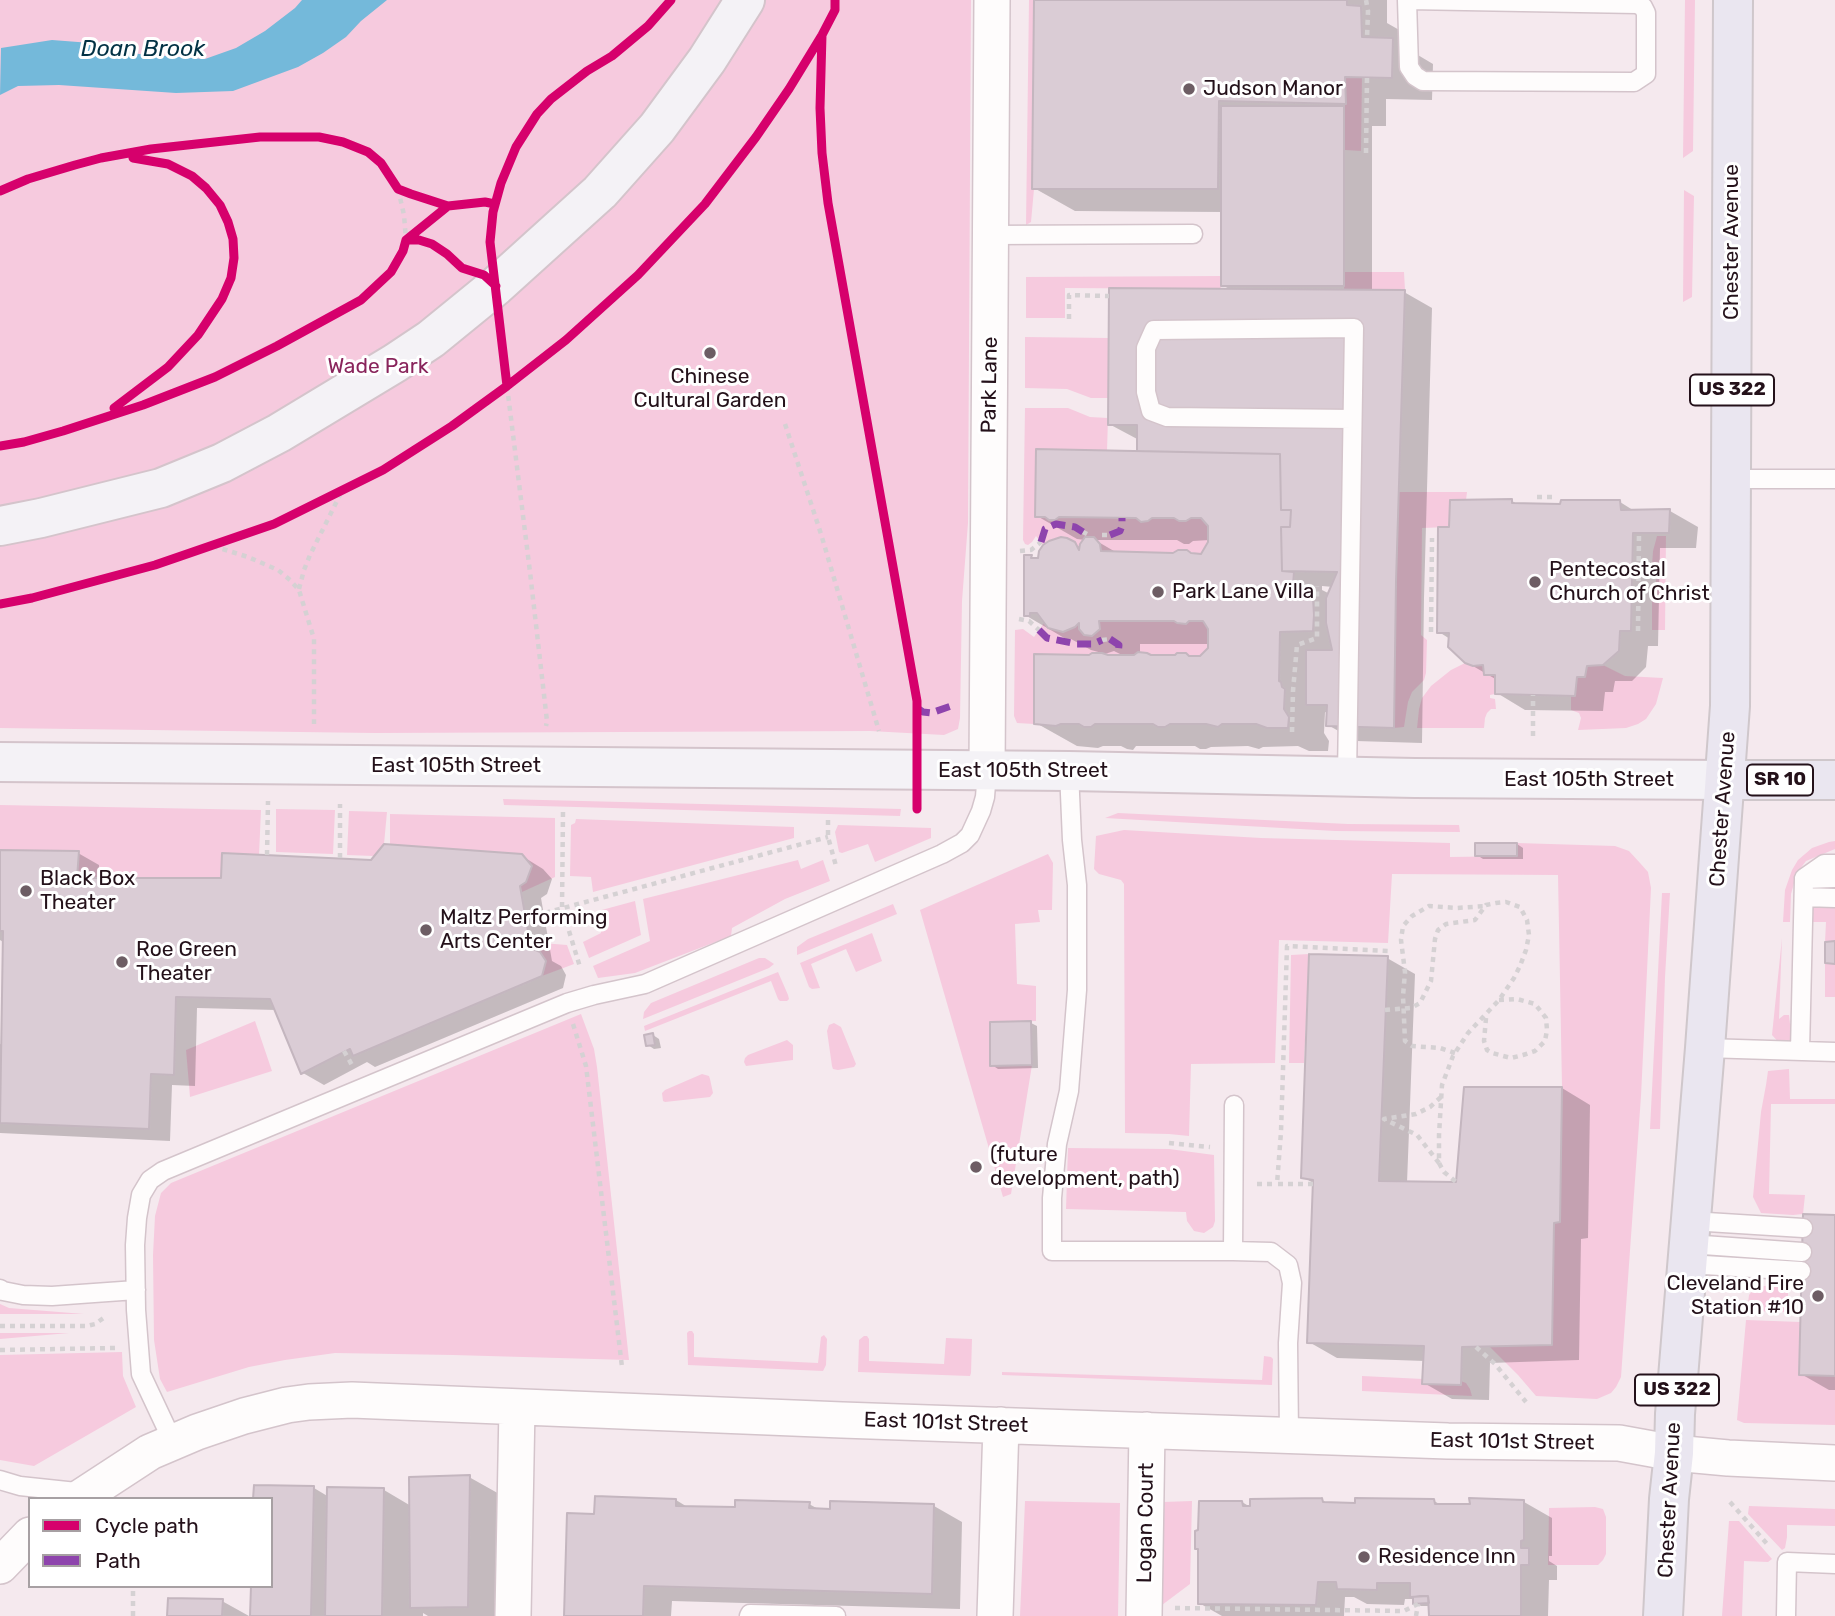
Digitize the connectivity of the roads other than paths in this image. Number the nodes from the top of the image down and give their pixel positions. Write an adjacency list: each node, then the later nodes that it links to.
1 (745, 0): 10 (main road)
2 (992, 0): 6 (street, Park Lane)
3 (1408, 0): 3 (lane)
4 (1733, 0): 8 (main road, Chester Avenue / US 322)
5 (1192, 234): 6 (lane)
6 (991, 235): 12 (street, Park Lane)
7 (1352, 419): 7 (lane); 14 (lane)
8 (1731, 479): 9 (lane); 15 (main road, Chester Avenue / US 322)
9 (1835, 479)
10 (0, 526)
11 (0, 762): 12 (main road, East 105th Street)
12 (987, 771): 13 (main road, East 105th Street); 32 (lane)
13 (1069, 771): 14 (main road, East 105th Street); 28 (lane)
14 (1347, 776): 15 (main road, East 105th Street)
15 (1726, 780): 16 (main road, East 105th Street / SR 10); 22 (main road, Chester Avenue / US 322)
16 (1835, 780)
17 (1835, 864): 19 (lane)
18 (1835, 878): 19 (lane)
19 (1804, 879): 20 (lane)
20 (1804, 897): 21 (lane); 23 (lane)
21 (1835, 898)
22 (1705, 1048): 23 (lane); 27 (main road, Chester Avenue / US 322)
23 (1800, 1051): 24 (lane)
24 (1835, 1052)
25 (1234, 1105): 28 (lane)
26 (1802, 1228): 27 (lane)
27 (1689, 1243): 29 (lane); 30 (lane); 38 (main road, Chester Avenue / US 322)
28 (1233, 1251): 36 (lane)
29 (1802, 1252)
30 (1801, 1271)
31 (0, 1289): 32 (lane)
32 (136, 1290): 37 (lane)
33 (517, 1407): 34 (street, East 101st Street); 37 (street, East 101st Street); 43 (street)
34 (1001, 1425): 35 (street, East 101st Street); 46 (street)
35 (1147, 1430): 36 (street, East 101st Street); 47 (street, Logan Court)
36 (1289, 1435): 38 (street, East 101st Street)
37 (173, 1442): 41 (street, East 101st Street)
38 (1674, 1453): 39 (street, East 101st Street); 48 (main road, Chester Avenue / US 322)
39 (1835, 1463)
40 (0, 1480): 41 (lane)
41 (82, 1496)
42 (1835, 1564): 49 (lane)
43 (513, 1616)
44 (749, 1616): 45 (lane)
45 (836, 1616)
46 (995, 1616)
47 (1144, 1616)
48 (1663, 1616)
49 (1786, 1616)

